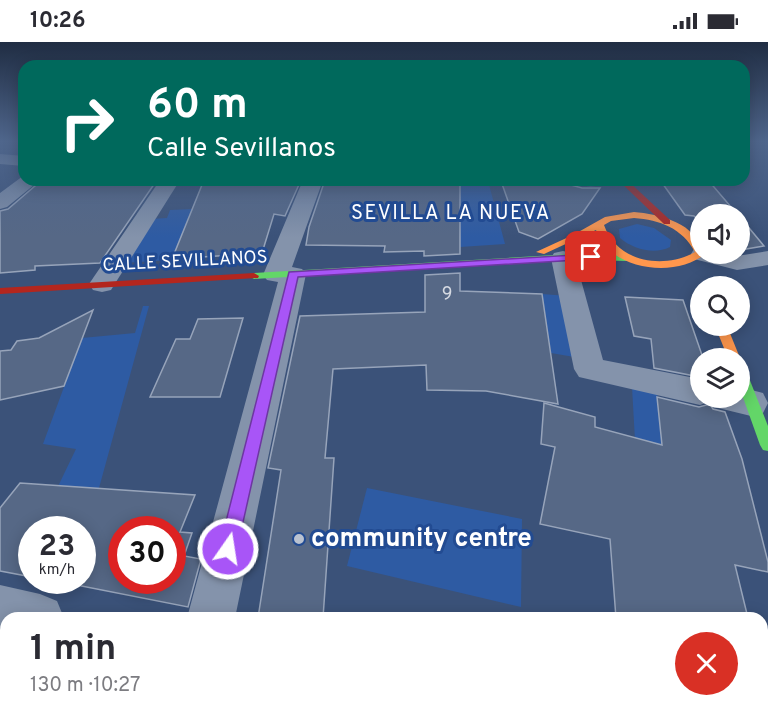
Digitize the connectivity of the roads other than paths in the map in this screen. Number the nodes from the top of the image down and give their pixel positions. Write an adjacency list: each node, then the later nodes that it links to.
1 (22, 186): 7 (street)
2 (166, 186): 18 (street)
3 (311, 186): 17 (street)
4 (586, 186): 8 (street)
5 (618, 186): 8 (main road)
6 (628, 186): 9 (main road)
7 (0, 203)
8 (607, 205): 9 (main road); 12 (main road); 14 (main road, CALLE SEVILLANOS)
9 (667, 222): 10 (main road)
10 (690, 235)
11 (563, 258): 12 (main road, CALLE SEVILLANOS); 14 (main road, CALLE SEVILLANOS); 20 (street)
12 (630, 258): 15 (main road)
13 (768, 258): 16 (street)
14 (517, 261): 17 (main road, CALLE SEVILLANOS)
15 (690, 261)
16 (750, 261)
17 (284, 275): 18 (main road, CALLE SEVILLANOS); 23 (street)
18 (102, 284): 19 (main road, CALLE SEVILLANOS)
19 (0, 291)
20 (690, 390)
21 (748, 408): 22 (main road)
22 (768, 445)
23 (212, 612)

